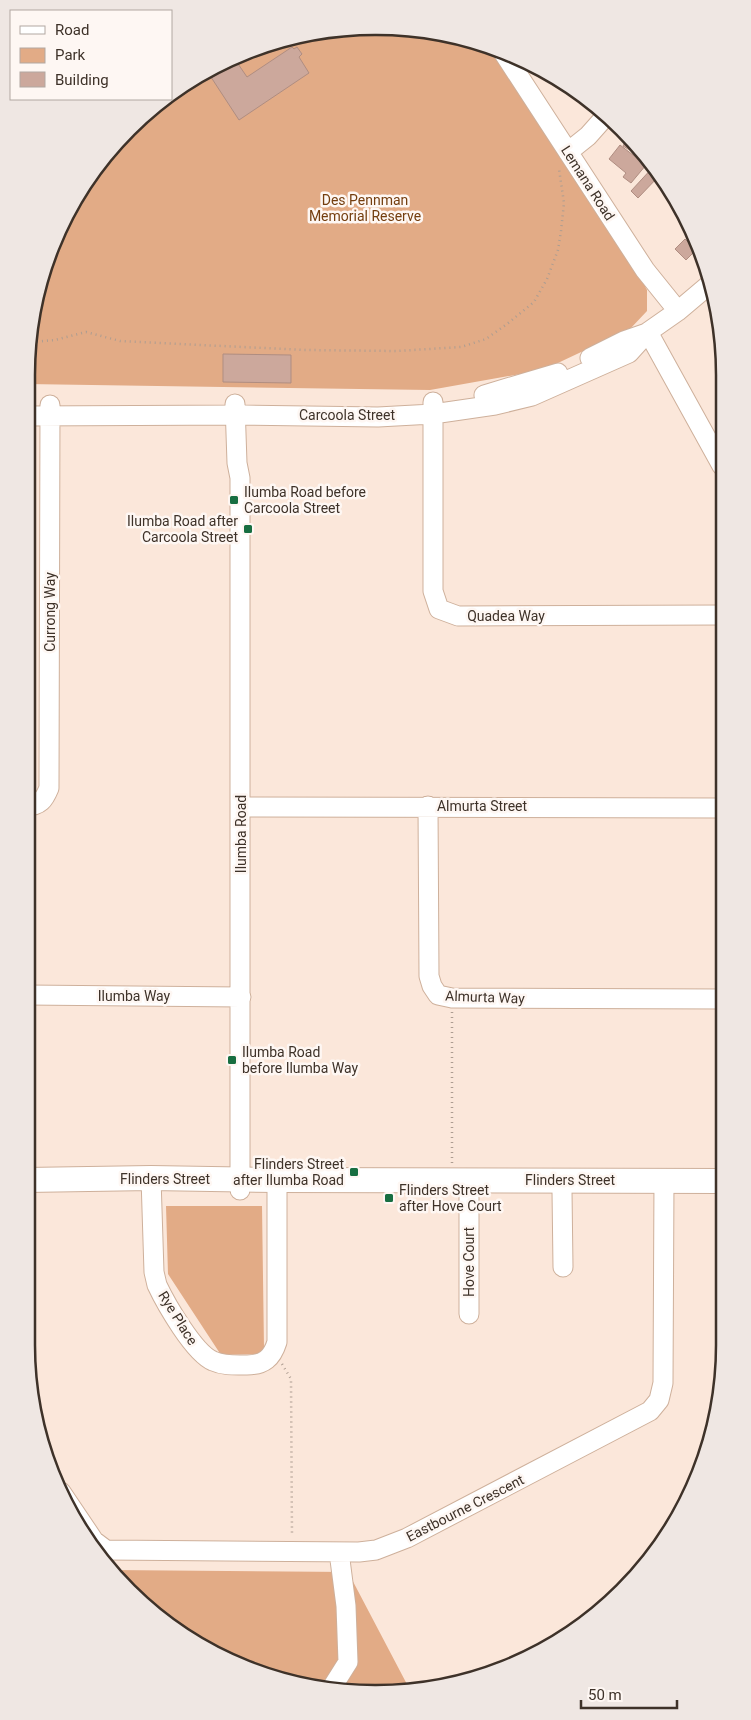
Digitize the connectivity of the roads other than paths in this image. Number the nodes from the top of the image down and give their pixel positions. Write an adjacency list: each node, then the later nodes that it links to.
1 (509, 62): 3 (street, Lemana Road)
2 (602, 121): 3 (street)
3 (563, 159): 5 (street, Lemana Road)
4 (704, 289): 5 (street, Carcoola Street)
5 (678, 311): 6 (street, Carcoola Street)
6 (648, 332): 8 (street, Carcoola Street); 12 (street)
7 (35, 406): 10 (street, Carcoola Street)
8 (433, 408): 9 (street, Carcoola Street); 13 (street, Quadea Way)
9 (240, 409): 10 (street, Carcoola Street); 16 (street, Ilumba Road)
10 (50, 410): 11 (street, Carcoola Street); 14 (street, Currong Way)
11 (35, 414)
12 (716, 455)
13 (716, 614)
14 (35, 805)
15 (428, 806): 16 (street, Almurta Street); 17 (street, Almurta Street); 20 (street, Almurta Way)
16 (241, 807): 19 (street, Ilumba Road)
17 (716, 808)
18 (35, 995): 19 (street, Ilumba Way)
19 (241, 997): 25 (street, Ilumba Road)
20 (716, 1000)
21 (35, 1180): 24 (main road, Flinders Street)
22 (464, 1180): 26 (main road, Flinders Street); 27 (main road, Flinders Street); 29 (main road, Flinders Street); 32 (street, Hove Court)
23 (716, 1183): 27 (main road, Flinders Street)
24 (152, 1184): 25 (main road, Flinders Street); 26 (street, Rye Place); 28 (main road, Flinders Street)
25 (240, 1185): 26 (main road, Flinders Street)
26 (277, 1185)
27 (664, 1186): 29 (main road, Flinders Street); 30 (main road, Flinders Street); 34 (street, Eastbourne Crescent)
28 (35, 1190)
29 (562, 1191): 31 (street)
30 (716, 1191)
31 (560, 1261)
32 (469, 1314)
33 (100, 1545): 34 (street, Eastbourne Crescent)
34 (339, 1552): 35 (street)
35 (335, 1682)

